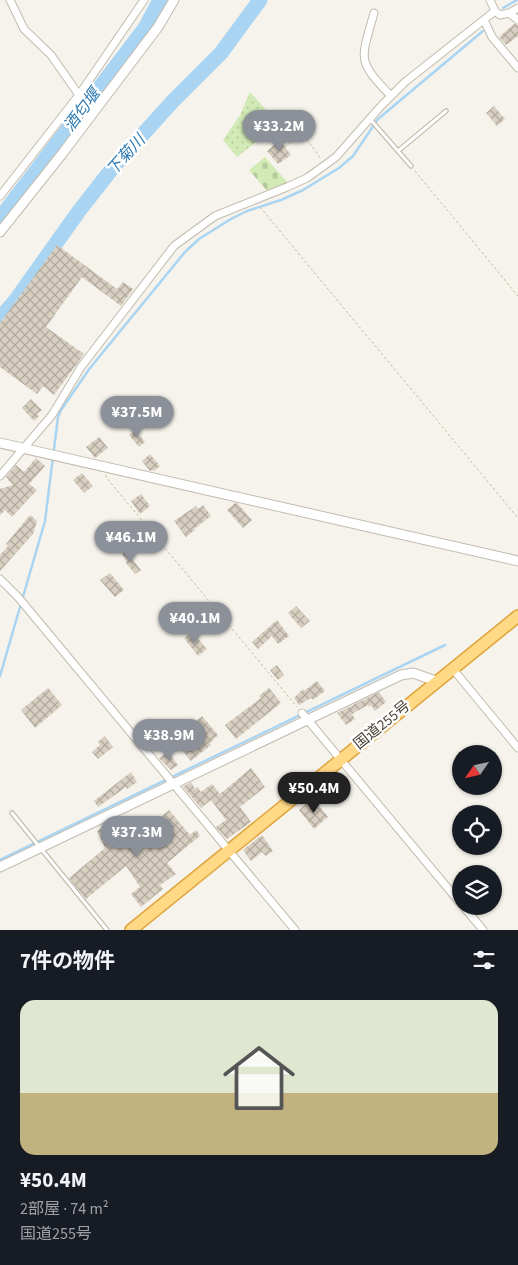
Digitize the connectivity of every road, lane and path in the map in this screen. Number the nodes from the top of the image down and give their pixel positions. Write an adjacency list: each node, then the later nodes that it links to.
1 (10, 0): 14 (street)
2 (137, 0): 6 (street)
3 (144, 0): 6 (street)
4 (174, 0): 24 (street)
5 (490, 0): 8 (street)
6 (140, 8): 14 (street)
7 (518, 8): 10 (street)
8 (494, 11): 10 (street); 11 (street)
9 (374, 13): 15 (street)
10 (509, 13): 12 (street)
11 (484, 20): 13 (street); 15 (street)
12 (518, 20)
13 (518, 68)
14 (79, 95): 22 (street)
15 (392, 96): 17 (street)
16 (446, 111): 19 (lane)
17 (371, 120): 19 (lane); 20 (street)
18 (285, 147): 20 (path)
19 (398, 151): 21 (lane)
20 (326, 164): 23 (street)
21 (411, 166): 25 (path)
22 (0, 196)
23 (254, 199): 27 (street); 30 (path)
24 (0, 232)
25 (518, 296)
26 (0, 443): 27 (street)
27 (24, 448): 28 (street); 29 (street)
28 (106, 466): 31 (street); 36 (path)
29 (0, 476)
30 (518, 518)
31 (518, 561)
32 (0, 580): 39 (street)
33 (518, 616): 34 (highway, 国道255号)
34 (452, 668): 35 (highway, 国道255号); 37 (street)
35 (436, 681): 36 (street); 38 (highway, 国道255号)
36 (306, 717): 38 (street); 39 (street)
37 (518, 748)
38 (340, 758): 42 (highway, 国道255号); 44 (street)
39 (174, 784): 41 (street); 42 (street)
40 (12, 813): 41 (lane)
41 (40, 848): 43 (street); 46 (lane)
42 (228, 850): 47 (highway, 国道255号); 48 (street)
43 (0, 867)
44 (452, 893)
45 (470, 915): 49 (street)
46 (107, 930)
47 (131, 930)
48 (296, 930)
49 (483, 930)

